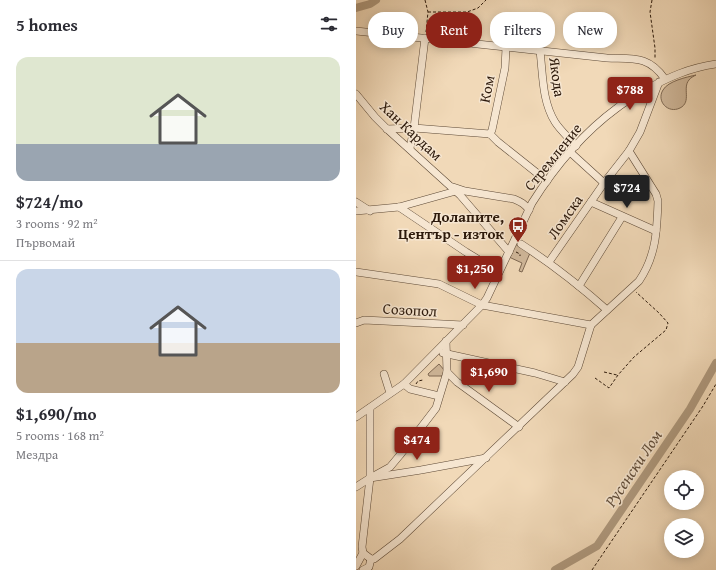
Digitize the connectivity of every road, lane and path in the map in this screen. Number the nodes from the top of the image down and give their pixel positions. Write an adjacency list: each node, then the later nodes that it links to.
1 (425, 0): 4 (path)
2 (486, 0): 5 (path)
3 (652, 0): 13 (path)
4 (428, 12)
5 (467, 12)
6 (426, 29): 8 (path)
7 (356, 31): 8 (street)
8 (425, 38): 9 (street); 16 (street)
9 (490, 46)
10 (506, 48): 11 (street); 18 (street, Ком)
11 (540, 51): 13 (street); 19 (street, Якода)
12 (716, 64): 14 (street, Стремление)
13 (654, 66): 14 (street)
14 (662, 81): 19 (street, Стремление); 22 (street, Ломска)
15 (356, 94): 17 (street, Хан Кардам)
16 (414, 128): 17 (street); 18 (street); 20 (street)
17 (387, 129): 20 (street, Хан Кардам)
18 (490, 134): 23 (street)
19 (576, 146): 21 (street, Стремление)
20 (410, 148): 25 (street, Хан Кардам)
21 (570, 152): 23 (street, Стремление); 24 (street)
22 (629, 152): 24 (street, Ломска); 35 (street)
23 (547, 181): 31 (street, Стремление)
24 (604, 183): 28 (street, Ломска)
25 (453, 189): 26 (street); 29 (street); 30 (street, Хан Кардам)
26 (491, 195): 30 (street); 31 (street)
27 (356, 202): 33 (street)
28 (591, 202): 34 (street); 38 (street, Ломска)
29 (400, 207): 33 (street); 40 (street)
30 (473, 210): 37 (street, Хан Кардам)
31 (529, 210): 37 (street, Стремление)
32 (356, 211): 33 (street)
33 (370, 211)
34 (622, 217): 35 (street); 41 (street)
35 (656, 231): 42 (street)
36 (521, 244): 38 (street)
37 (509, 252): 40 (street, Стремление)
38 (549, 262): 41 (street)
39 (356, 272): 43 (street)
40 (499, 272): 43 (street, Стремление)
41 (579, 286): 44 (street)
42 (632, 288): 44 (street); 54 (path)
43 (482, 305): 46 (street, Стремление); 47 (street)
44 (607, 310): 47 (street)
45 (356, 323): 46 (street, Созопол)
46 (463, 325): 48 (street, Стремление)
47 (591, 326): 57 (street)
48 (446, 341): 49 (street); 50 (street, Стремление)
49 (446, 353): 50 (street); 51 (street); 57 (street)
50 (426, 361): 58 (street, Стремление)
51 (447, 372): 61 (street); 64 (street)
52 (604, 372): 54 (path)
53 (384, 374): 60 (street)
54 (618, 375): 55 (path)
55 (595, 378)
56 (423, 380): 58 (path)
57 (565, 382): 64 (street)
58 (405, 383): 60 (street, Стремление); 61 (street)
59 (716, 384): 72 (path)
60 (390, 393): 62 (street, Стремление)
61 (439, 396): 66 (street)
62 (370, 408): 63 (street, Стремление); 66 (street)
63 (356, 418)
64 (519, 427): 65 (street)
65 (486, 458): 66 (street); 69 (street)
66 (370, 478): 67 (street); 68 (street)
67 (356, 487)
68 (360, 549): 69 (street); 70 (street)
69 (371, 559): 71 (street)
70 (356, 566)
71 (363, 570)
72 (592, 570)

